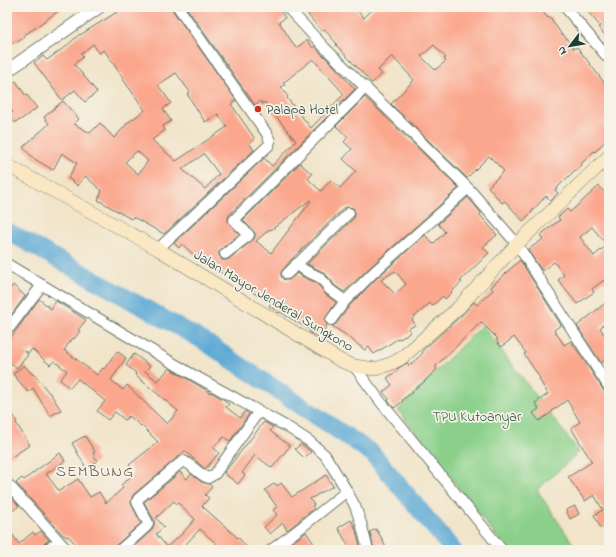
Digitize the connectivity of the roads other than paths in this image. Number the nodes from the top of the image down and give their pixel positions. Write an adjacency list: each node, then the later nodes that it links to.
1 (99, 7): 6 (street)
2 (178, 7): 13 (street)
3 (286, 7): 7 (street)
4 (566, 7): 5 (street)
5 (609, 58)
6 (7, 71)
7 (366, 87): 10 (street); 14 (street)
8 (609, 156): 12 (main road, Jalan Mayor Jenderal Sungkono)
9 (7, 165): 13 (main road, Jalan Mayor Jenderal Sungkono)
10 (468, 188): 12 (street); 19 (street)
11 (349, 213): 16 (street)
12 (517, 244): 22 (main road, Jalan Mayor Jenderal Sungkono); 23 (street)
13 (158, 249): 22 (main road, Jalan Mayor Jenderal Sungkono)
14 (226, 254)
15 (7, 264): 18 (street)
16 (296, 264): 17 (street); 19 (street)
17 (287, 274)
18 (42, 285): 21 (street); 24 (street)
19 (345, 302): 20 (street)
20 (331, 320)
21 (10, 327)
22 (354, 366): 33 (street)
23 (609, 387)
24 (258, 411): 26 (street); 30 (street)
25 (7, 483): 27 (street)
26 (347, 491): 31 (street); 32 (street)
27 (59, 541): 28 (street); 29 (street)
28 (46, 550)
29 (67, 550)
30 (120, 550)
31 (271, 550)
32 (368, 550)
33 (502, 550)

